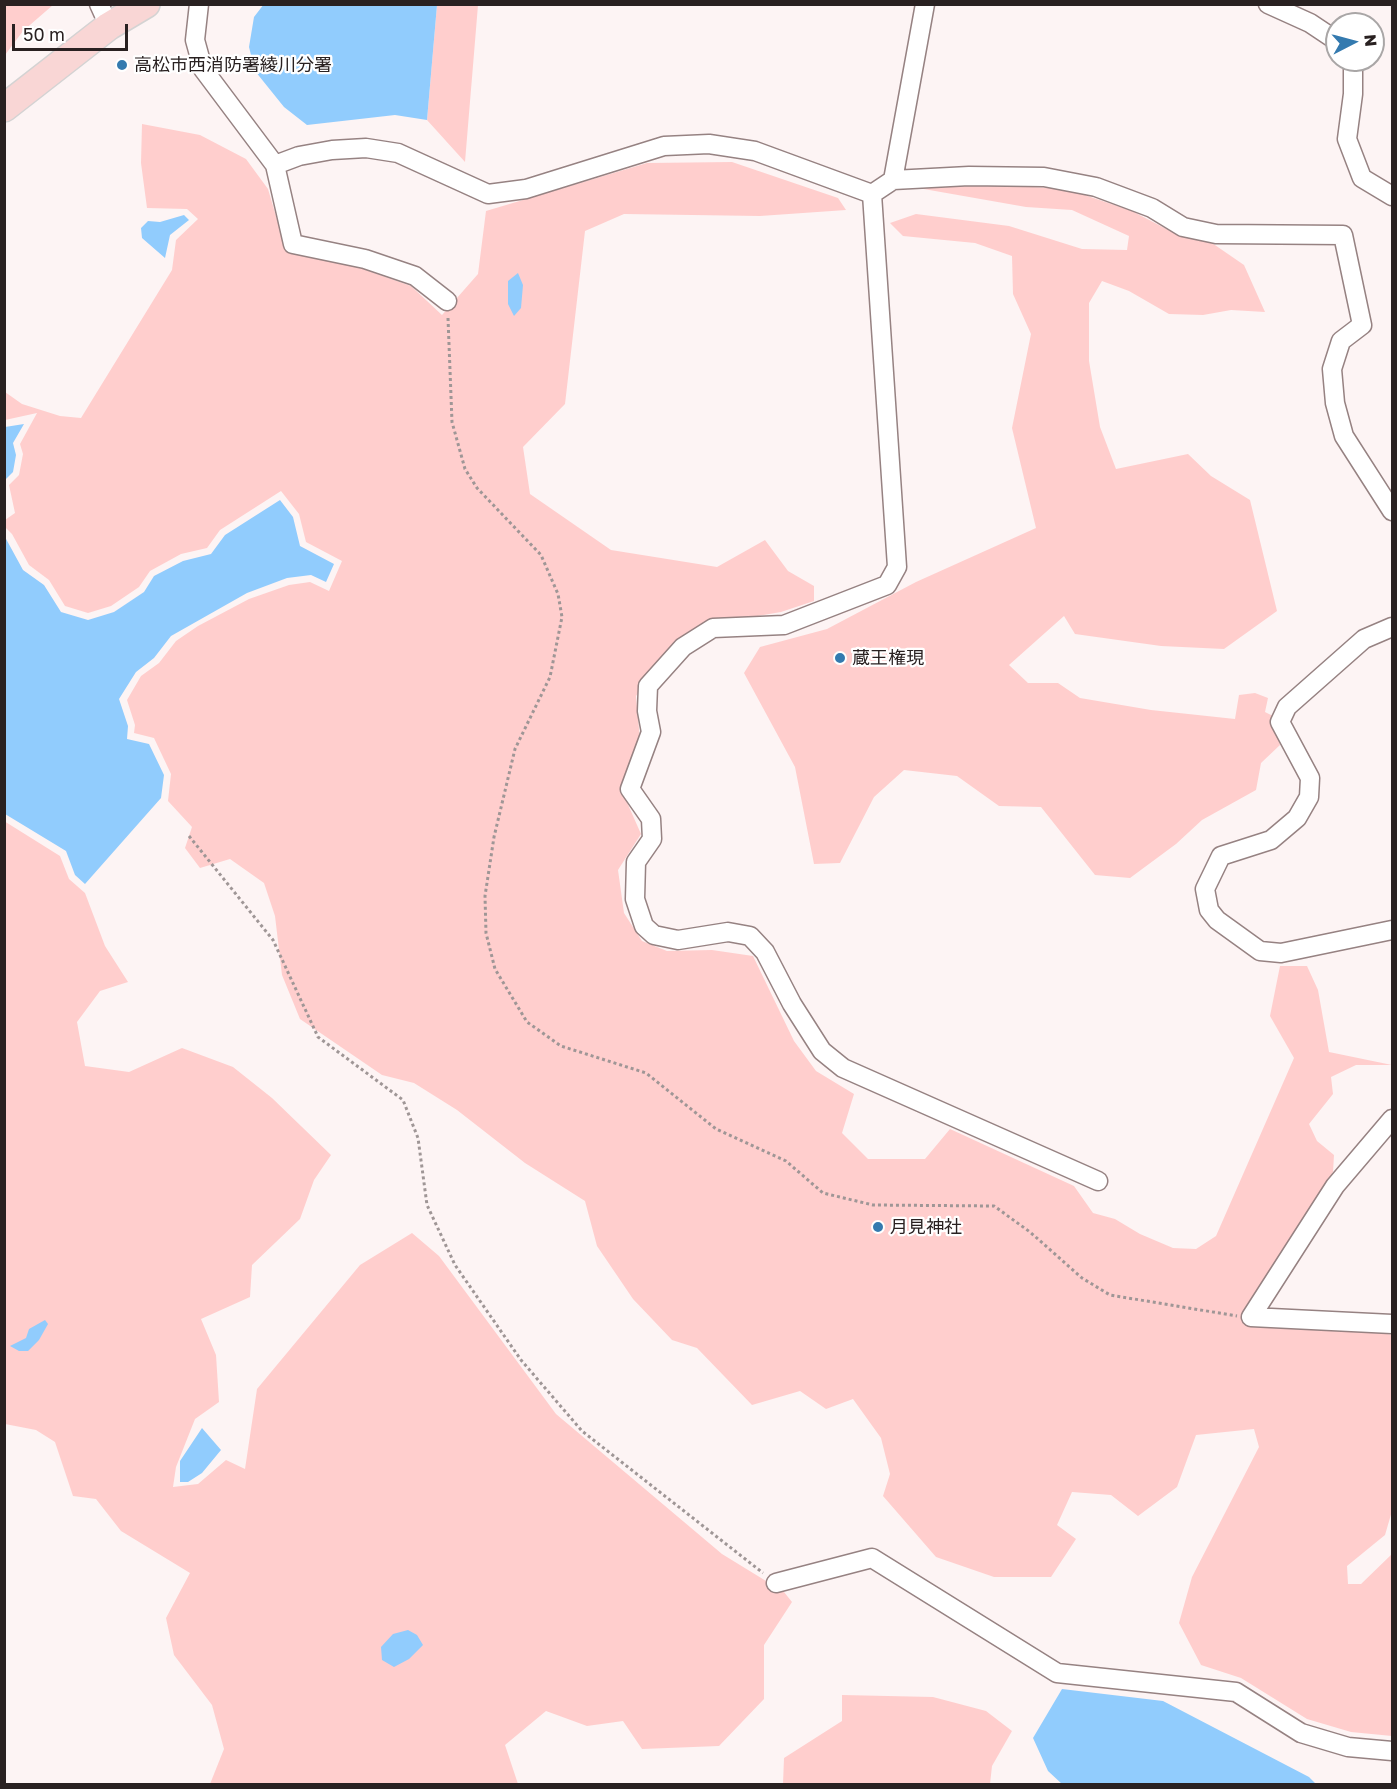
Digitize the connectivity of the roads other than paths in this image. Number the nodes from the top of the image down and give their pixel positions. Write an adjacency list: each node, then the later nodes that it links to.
1 (146, 4): 5 (main road)
2 (199, 4): 9 (street)
3 (925, 4): 10 (street)
4 (1268, 4): 6 (street)
5 (104, 15): 8 (main road)
6 (1325, 33)
7 (1353, 72): 12 (street)
8 (4, 108)
9 (275, 165): 11 (street); 13 (street)
10 (893, 180): 11 (street); 14 (street)
11 (872, 194): 18 (street)
12 (1392, 196)
13 (447, 301)
14 (1392, 511)
15 (1392, 627): 16 (street)
16 (1392, 930)
17 (1392, 1119): 19 (street)
18 (1098, 1181)
19 (1392, 1324)
20 (776, 1583): 21 (street)
21 (1392, 1751)

